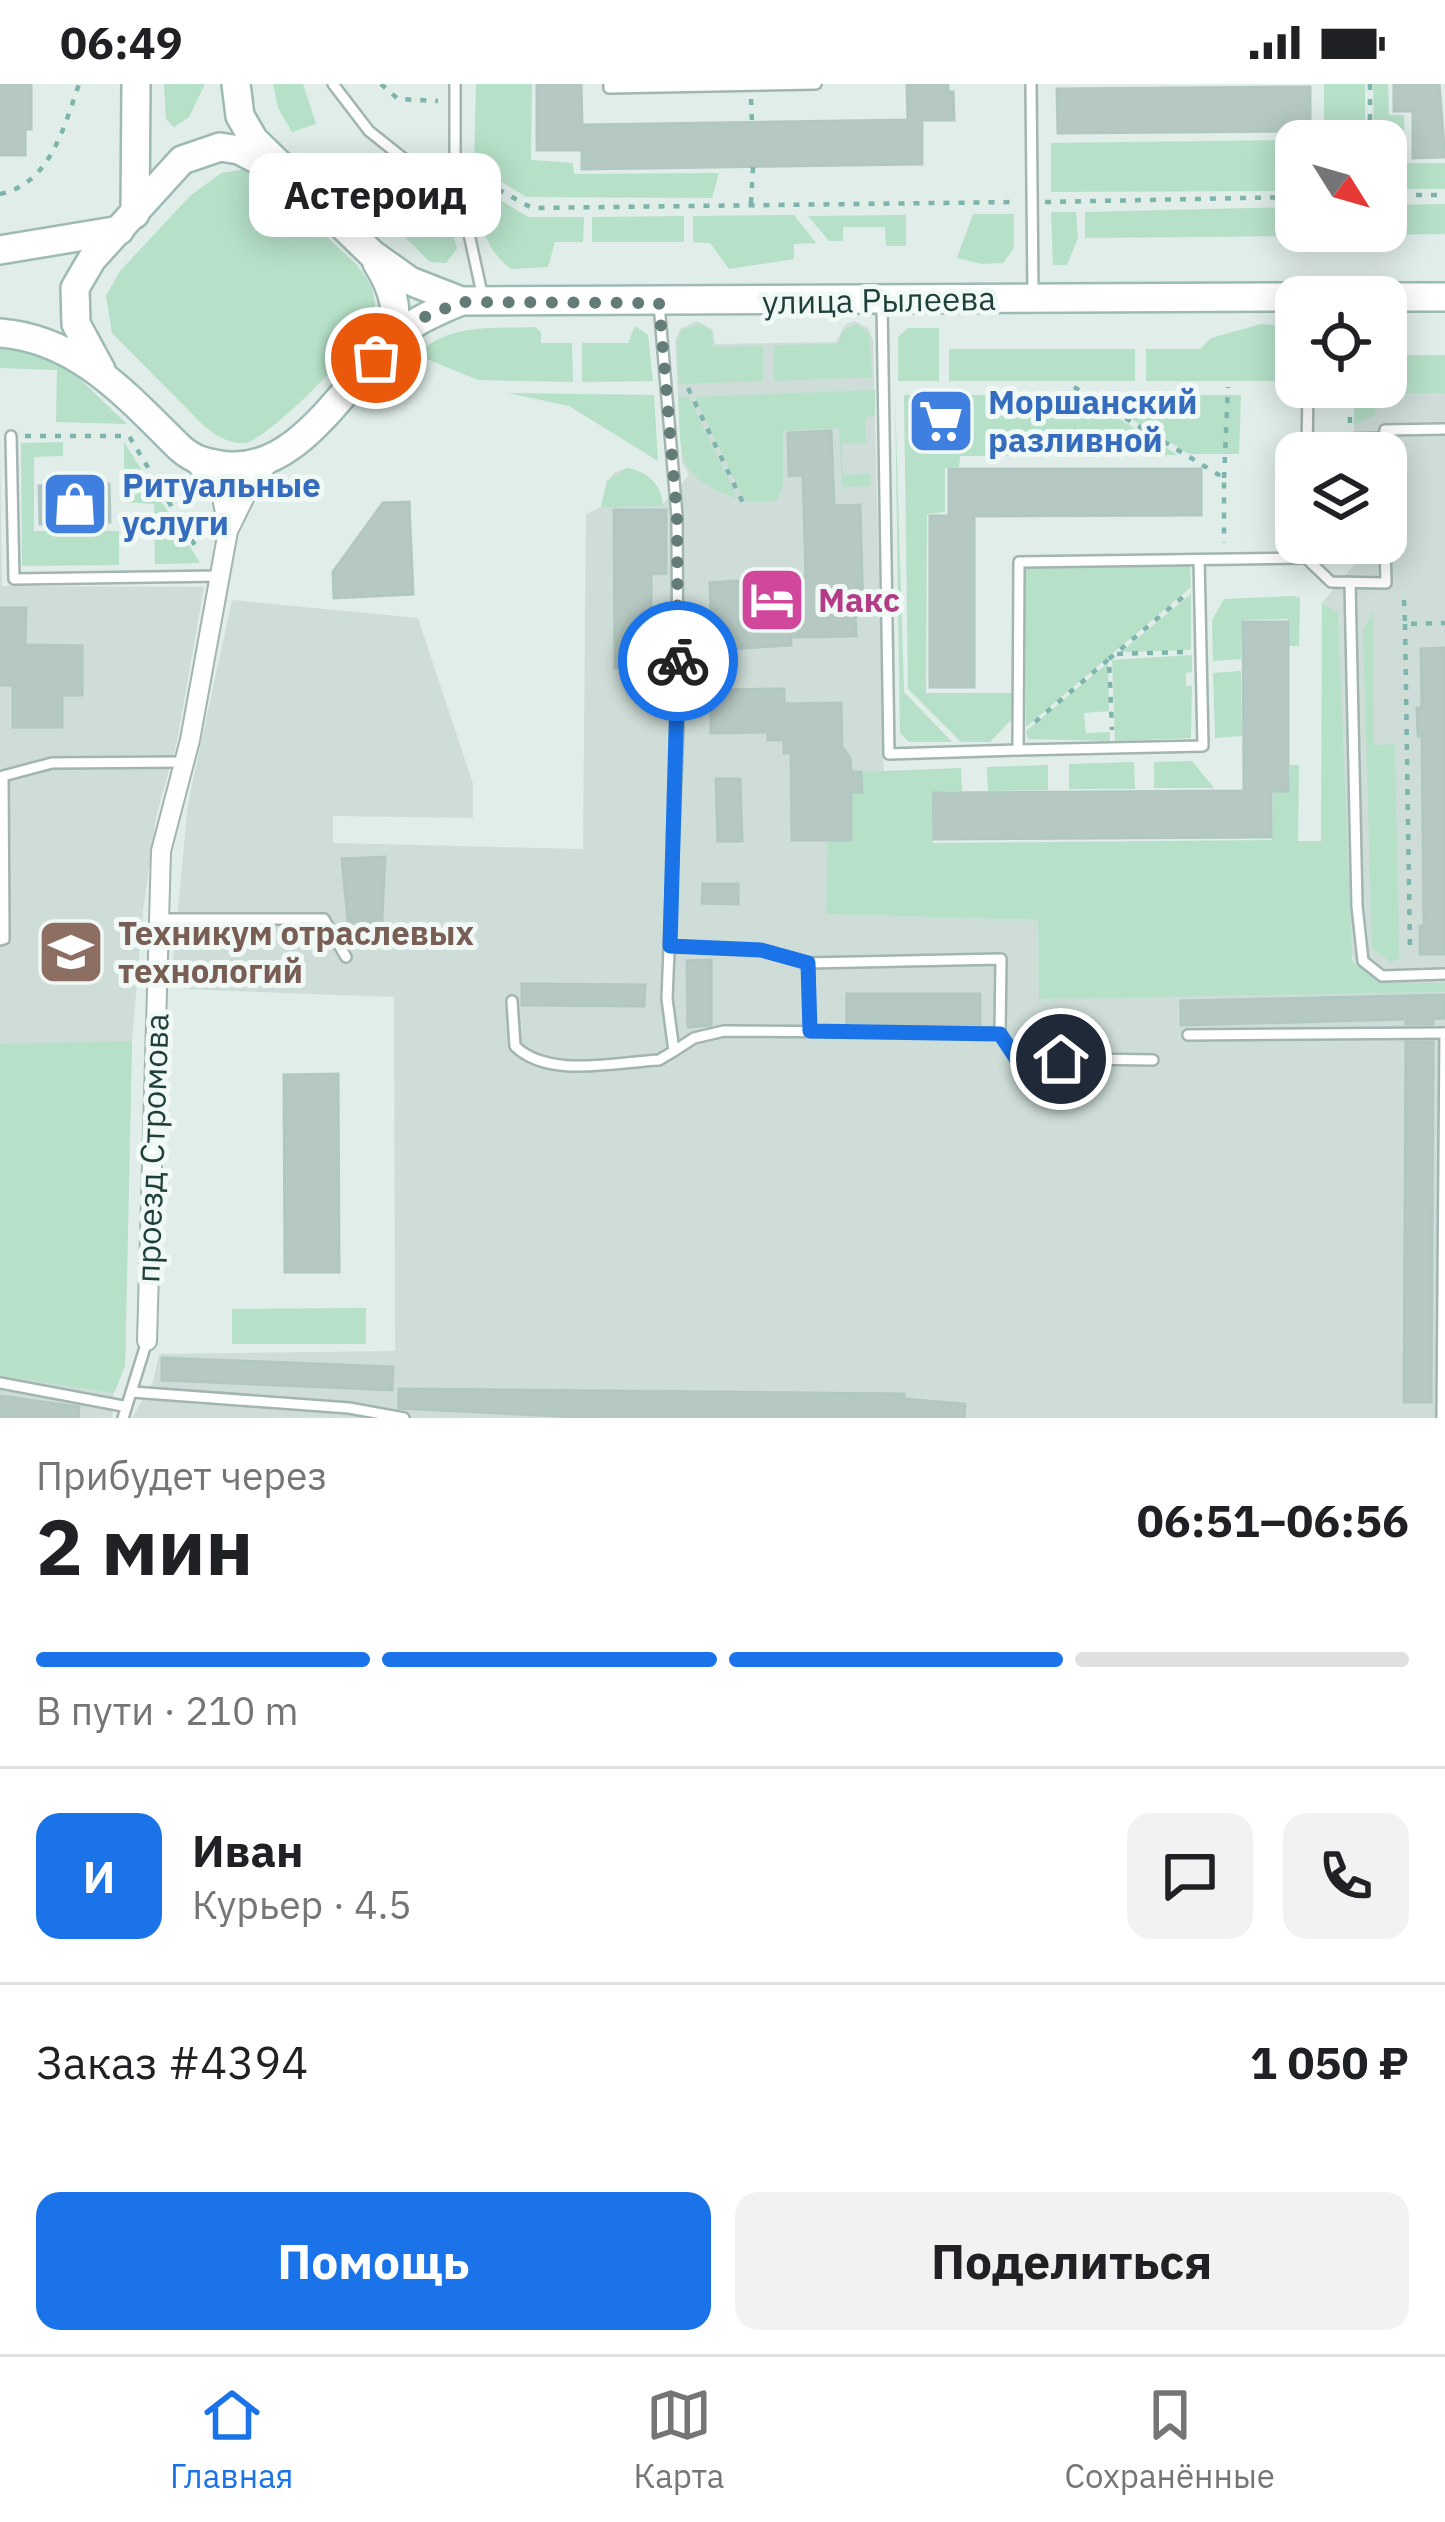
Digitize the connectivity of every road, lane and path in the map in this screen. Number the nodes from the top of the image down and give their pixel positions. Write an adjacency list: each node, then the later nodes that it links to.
1 (79, 84): 18 (path)
2 (136, 84): 24 (main road)
3 (236, 84): 17 (main road)
4 (333, 84): 16 (lane)
5 (380, 84): 12 (path)
6 (455, 84): 12 (lane)
7 (609, 84): 11 (lane)
8 (816, 84): 11 (lane)
9 (1031, 84): 22 (lane)
10 (1370, 84): 13 (path)
11 (751, 88): 14 (path)
12 (455, 102): 16 (lane)
13 (1370, 120)
14 (752, 122)
15 (753, 167): 23 (path)
16 (455, 170): 23 (path); 32 (lane)
17 (303, 183): 24 (main road); 26 (main road)
18 (0, 194)
19 (1407, 195): 20 (path)
20 (1445, 195)
21 (1275, 196): 22 (path)
22 (1034, 202): 23 (path); 29 (lane)
23 (750, 205)
24 (127, 222): 25 (main road); 36 (main road)
25 (3, 250)
26 (372, 254): 32 (main road); 35 (main road)
27 (1407, 297): 28 (main road)
28 (1445, 297)
29 (1034, 298): 30 (main road, улица Рылеева); 31 (main road, улица Рылеева)
30 (1275, 298)
31 (882, 299): 33 (main road, улица Рылеева); 65 (lane)
32 (472, 302): 33 (main road, улица Рылеева); 35 (main road)
33 (659, 303): 69 (lane)
34 (0, 333): 36 (main road)
35 (388, 343): 44 (main road)
36 (103, 374): 43 (main road)
37 (1074, 387): 45 (path)
38 (1228, 387): 45 (path)
39 (688, 388): 46 (path)
40 (1445, 429): 41 (lane)
41 (1385, 432)
42 (11, 436): 47 (path); 54 (lane)
43 (193, 460): 44 (main road); 47 (street)
44 (270, 462): 47 (street, проезд Стромова)
45 (1224, 478): 50 (path)
46 (744, 505)
47 (227, 539): 54 (street, проезд Стромова)
48 (1275, 559): 50 (lane)
49 (1199, 560): 50 (lane); 55 (lane); 63 (lane)
50 (1224, 560)
51 (1312, 564): 56 (lane)
52 (1352, 564): 56 (path)
53 (1386, 564): 56 (lane)
54 (220, 576): 66 (street, проезд Стромова)
55 (1200, 583): 60 (lane); 61 (path)
56 (1352, 584): 73 (lane)
57 (1404, 600): 59 (path)
58 (1445, 623): 59 (path)
59 (1406, 624): 70 (path)
60 (1200, 651): 61 (path); 64 (lane)
61 (1117, 654): 62 (path)
62 (1109, 659): 63 (path); 64 (path)
63 (1018, 736): 65 (lane)
64 (1113, 748): 65 (lane)
65 (1018, 751)
66 (184, 762): 67 (street, проезд Стромова); 68 (lane)
67 (159, 919): 71 (lane); 81 (street, проезд Стромова)
68 (0, 940)
69 (670, 946): 72 (lane); 79 (lane)
70 (1410, 953)
71 (346, 957)
72 (808, 963): 75 (lane); 77 (lane)
73 (1445, 974)
74 (512, 1001): 79 (lane)
75 (810, 1031): 77 (lane); 79 (lane)
76 (1445, 1033): 78 (lane); 82 (lane)
77 (1000, 1034): 80 (lane)
78 (1188, 1036)
79 (674, 1051)
80 (1153, 1060)
81 (147, 1341): 84 (lane)
82 (1444, 1371): 88 (lane)
83 (0, 1383): 85 (lane)
84 (132, 1392): 85 (lane); 87 (lane)
85 (124, 1406): 86 (lane)
86 (123, 1418)
87 (404, 1418)
88 (1442, 1418)

